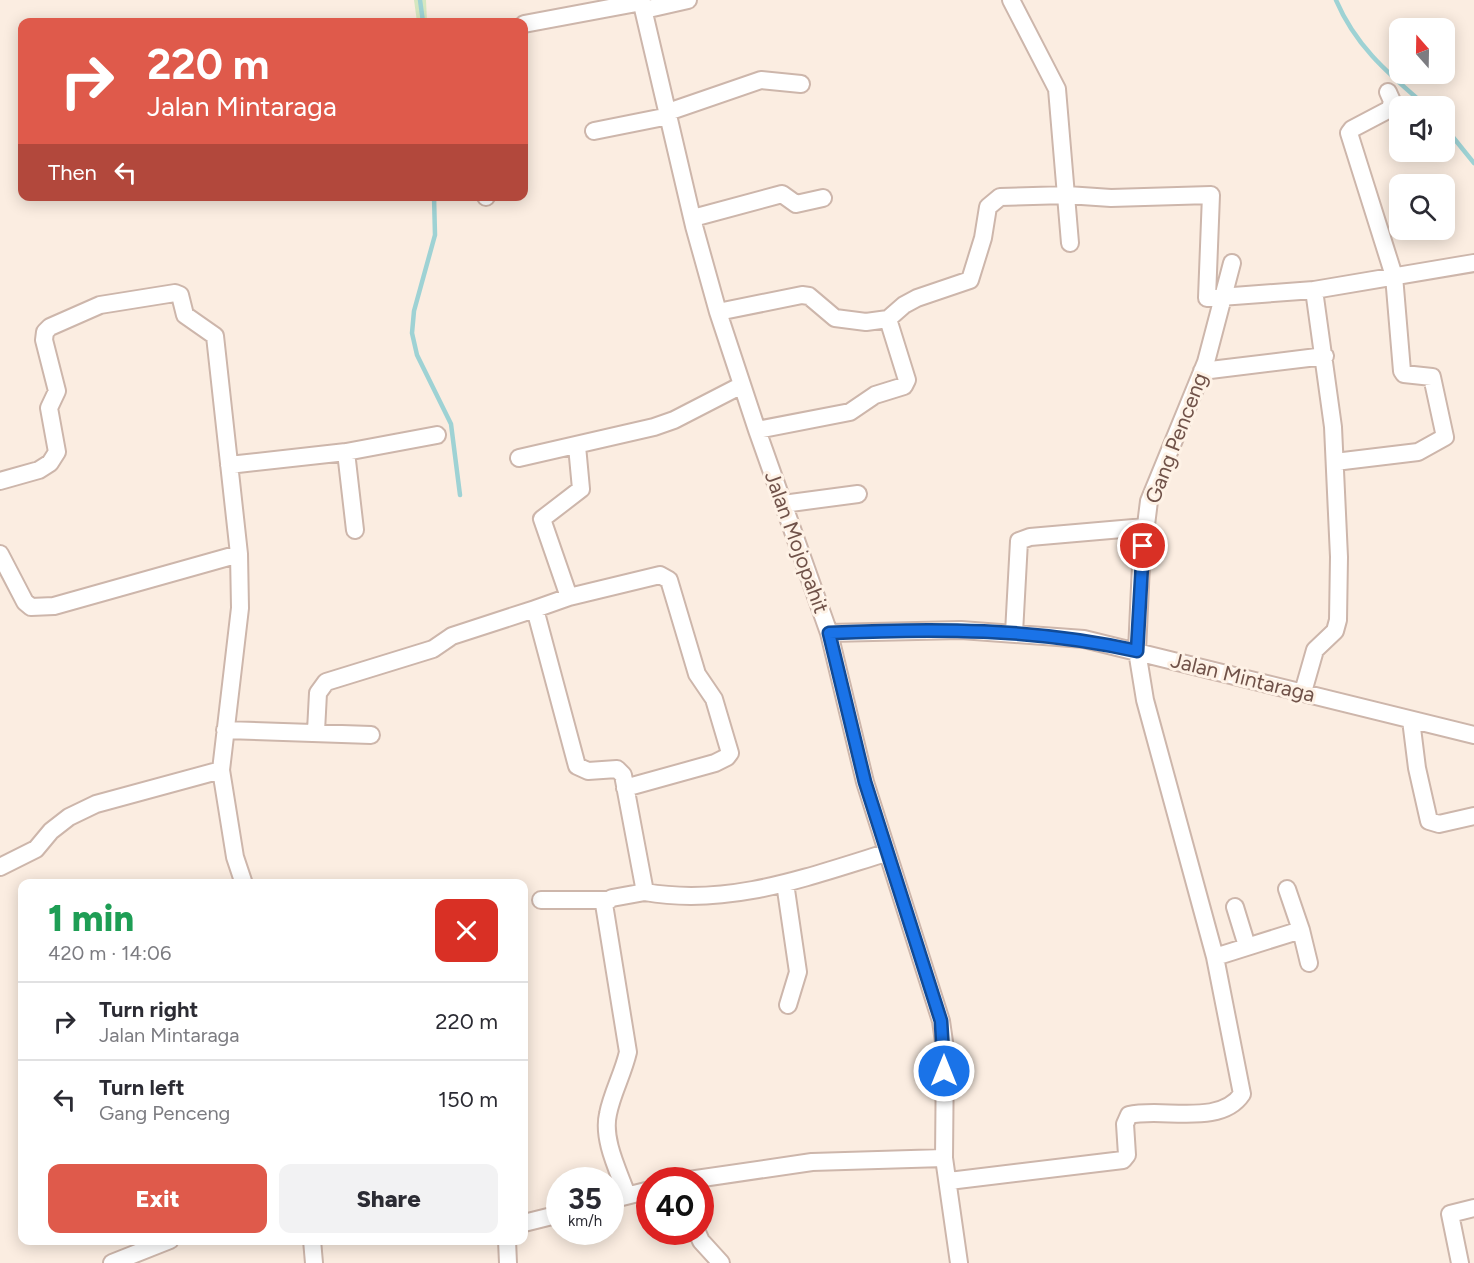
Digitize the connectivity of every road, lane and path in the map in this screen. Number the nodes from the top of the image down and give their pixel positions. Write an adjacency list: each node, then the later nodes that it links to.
1 (688, 0): 3 (street)
2 (1011, 0): 9 (street)
3 (642, 4): 4 (street); 7 (street, Jalan Mojopahit)
4 (528, 23)
5 (801, 84): 7 (street)
6 (1388, 92): 15 (street)
7 (668, 114): 8 (street); 11 (street, Jalan Mojopahit)
8 (594, 131)
9 (1067, 195): 12 (street); 16 (street); 18 (street)
10 (823, 198): 11 (street)
11 (693, 218): 17 (street, Jalan Mojopahit)
12 (1070, 243)
13 (1232, 263): 20 (street, Gang Penceng)
14 (1474, 263): 15 (street)
15 (1394, 276): 16 (street); 27 (street)
16 (1314, 290): 19 (street)
17 (718, 312): 18 (street); 21 (street, Jalan Mojopahit)
18 (888, 319): 22 (street)
19 (1325, 356): 20 (street); 27 (street)
20 (1202, 371): 32 (street, Gang Penceng)
21 (742, 385): 22 (street, Jalan Mojopahit); 24 (street)
22 (757, 430): 31 (street, Jalan Mojopahit)
23 (437, 435): 25 (street)
24 (577, 447): 26 (street); 36 (street)
25 (346, 452): 28 (street); 33 (street)
26 (519, 458)
27 (1335, 462): 41 (street)
28 (229, 465): 29 (street); 35 (street)
29 (0, 481)
30 (858, 494): 31 (street)
31 (783, 504): 38 (street, Jalan Mojopahit)
32 (1145, 527): 39 (street); 40 (street, Gang Penceng)
33 (355, 530)
34 (0, 554): 35 (street)
35 (239, 554): 43 (street)
36 (569, 597): 37 (street); 48 (street)
37 (535, 609): 44 (street); 48 (street)
38 (829, 633): 39 (street, Jalan Mintaraga); 50 (street, Jalan Mojopahit)
39 (1014, 633): 40 (street, Jalan Mintaraga)
40 (1137, 651): 41 (street, Jalan Mintaraga); 61 (street, Gang Penceng)
41 (1303, 692): 42 (street, Jalan Mintaraga)
42 (1411, 720): 46 (street, Jalan Mintaraga); 49 (street)
43 (225, 730): 44 (street); 47 (street)
44 (316, 731): 45 (street)
45 (371, 735)
46 (1474, 735)
47 (221, 770): 51 (street); 52 (street)
48 (626, 788): 55 (street)
49 (1474, 816)
50 (886, 853): 53 (street); 64 (street, Jalan Mojopahit)
51 (0, 867)
52 (242, 879)
53 (785, 883): 55 (street); 63 (street)
54 (1287, 889): 59 (street)
55 (645, 892): 57 (street)
56 (541, 900): 57 (street)
57 (606, 900): 68 (street)
58 (1235, 907): 60 (street)
59 (1301, 930): 60 (street); 62 (street)
60 (1247, 946): 61 (street)
61 (1215, 957): 66 (street, Gang Penceng)
62 (1309, 963)
63 (788, 1005)
64 (944, 1158): 65 (street); 66 (street, Jalan Mojopahit)
65 (714, 1176)
66 (949, 1181): 81 (street, Jalan Mojopahit)
67 (636, 1194): 68 (street)
68 (627, 1196): 69 (street)
69 (624, 1197)
70 (1474, 1208): 82 (street)
71 (546, 1218): 72 (street)
72 (528, 1222)
73 (157, 1245): 77 (street)
74 (312, 1245): 78 (street)
75 (507, 1245): 79 (street)
76 (704, 1245): 80 (street)
77 (112, 1263)
78 (314, 1263)
79 (508, 1263)
80 (721, 1263)
81 (959, 1263)
82 (1460, 1263)

